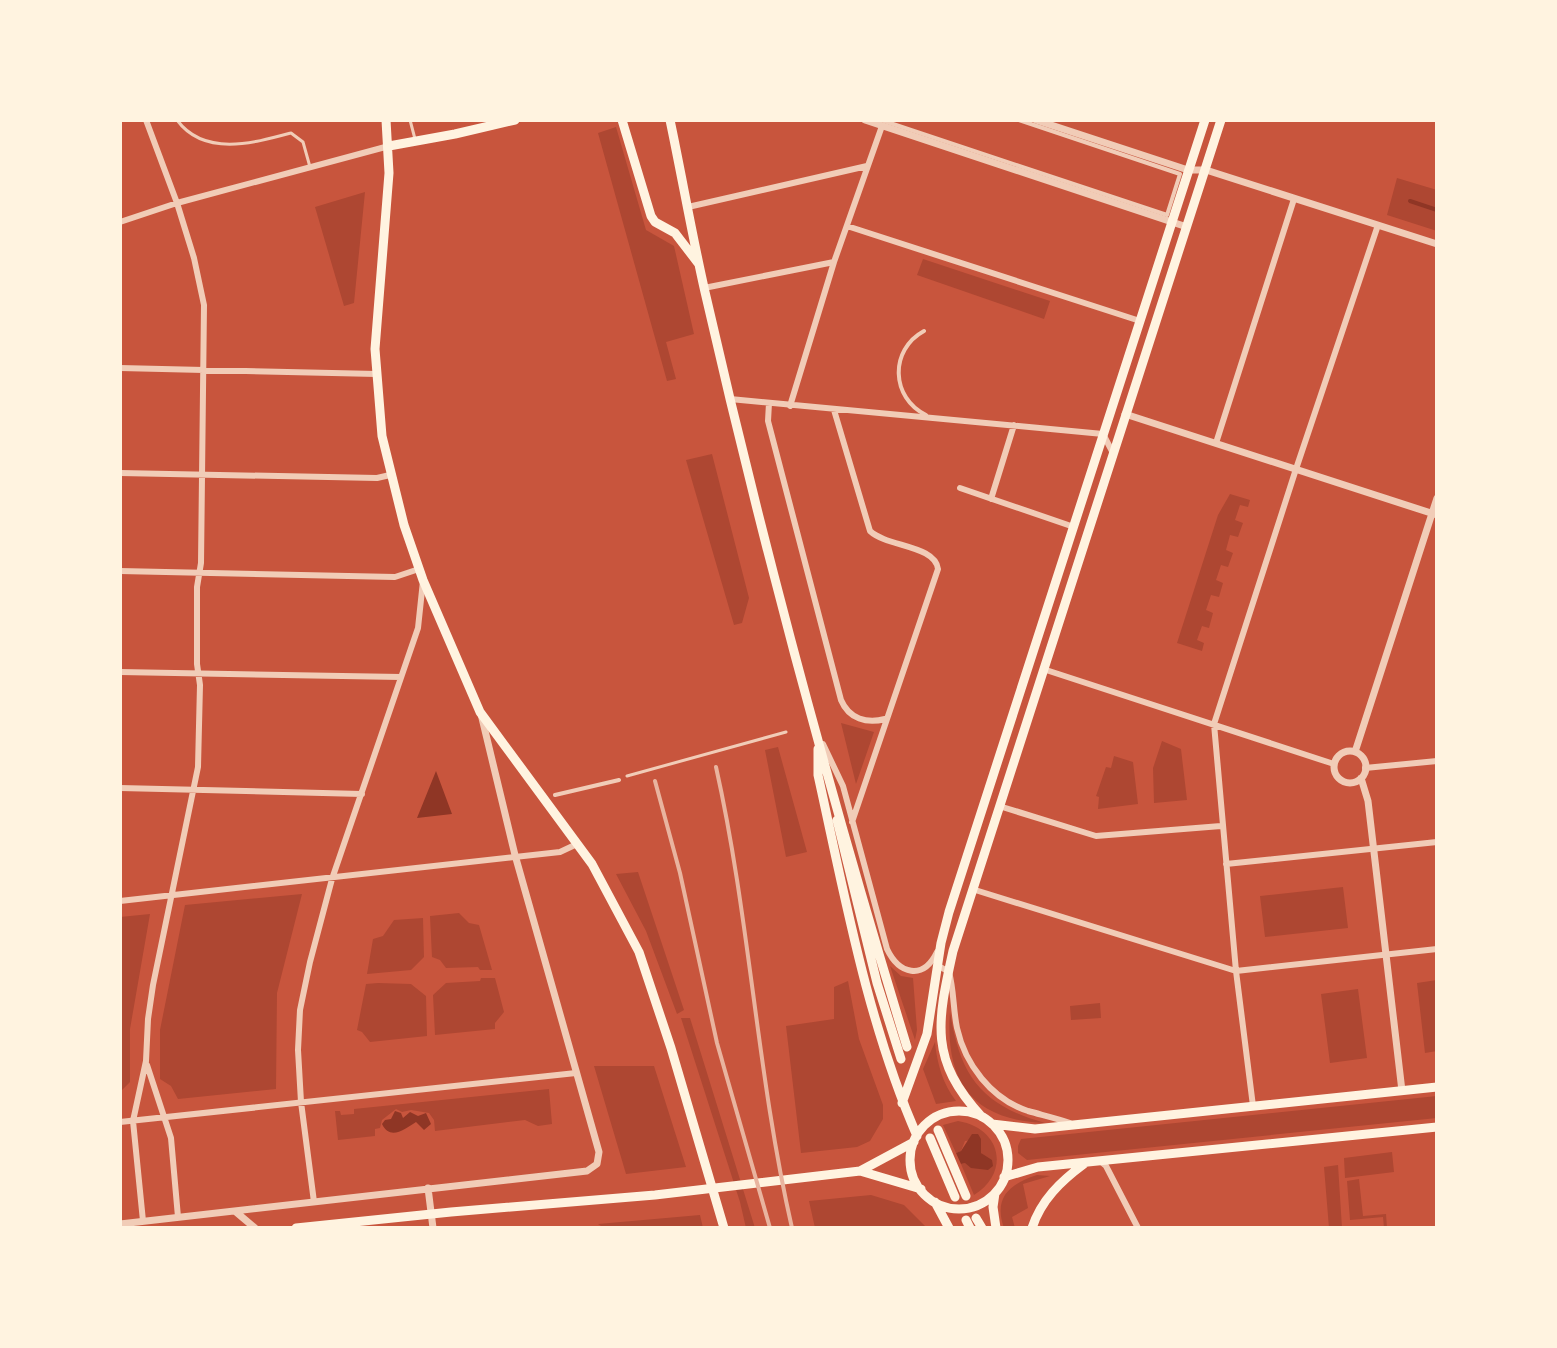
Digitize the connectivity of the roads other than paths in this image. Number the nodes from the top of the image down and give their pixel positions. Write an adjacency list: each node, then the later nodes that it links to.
1 (146, 120): 21 (street)
2 (177, 120): 17 (lane)
3 (386, 120): 15 (main road)
4 (410, 120): 14 (lane)
5 (515, 120): 14 (main road)
6 (622, 120): 30 (main road)
7 (670, 120): 22 (main road)
8 (865, 120): 13 (street)
9 (1019, 120): 13 (street)
10 (1036, 120): 18 (street)
11 (1205, 120): 18 (main road)
12 (1221, 120): 19 (main road)
13 (881, 123): 16 (street); 24 (street)
14 (415, 141): 15 (main road)
15 (389, 146): 17 (street); 36 (main road)
16 (867, 166): 22 (street); 26 (street)
17 (310, 167): 21 (street)
18 (1188, 170): 19 (street); 24 (main road)
19 (1206, 170): 20 (street); 27 (main road)
20 (1294, 199): 25 (street); 47 (street)
21 (177, 203): 23 (street); 35 (street)
22 (688, 207): 30 (main road)
23 (120, 222)
24 (1172, 222): 27 (street); 32 (main road)
25 (1378, 225): 28 (street); 49 (street)
26 (847, 226): 29 (street); 32 (street)
27 (1187, 227): 42 (main road)
28 (1437, 244)
29 (834, 262): 31 (street); 39 (street)
30 (700, 266): 31 (main road)
31 (704, 288): 37 (main road)
32 (1140, 321): 40 (main road)
33 (924, 331): 43 (street)
34 (120, 368): 35 (street)
35 (205, 368): 36 (street); 51 (street)
36 (377, 374): 52 (main road)
37 (730, 399): 38 (street); 70 (main road)
38 (769, 403): 39 (street); 67 (street)
39 (790, 406): 41 (street)
40 (1111, 409): 42 (street); 46 (main road)
41 (834, 410): 43 (street); 67 (street)
42 (1125, 414): 47 (street); 48 (main road)
43 (937, 418): 44 (street); 45 (street)
44 (952, 419)
45 (1014, 425): 46 (street); 55 (street)
46 (1103, 434): 48 (street); 57 (main road)
47 (1216, 443): 49 (street)
48 (1113, 453): 62 (main road)
49 (1296, 469): 56 (street); 68 (street)
50 (120, 473): 51 (street)
51 (202, 475): 52 (street); 60 (street)
52 (390, 475): 58 (main road)
53 (960, 488): 55 (street)
54 (1437, 498): 56 (street)
55 (991, 499): 57 (street)
56 (1434, 514): 71 (street)
57 (1074, 527): 97 (main road)
58 (419, 569): 60 (street); 61 (main road)
59 (120, 571): 60 (street)
60 (199, 572): 64 (street)
61 (423, 580): 65 (street); 66 (main road)
62 (1043, 669): 68 (street); 83 (main road)
63 (120, 672): 64 (street)
64 (198, 674): 65 (street); 79 (street)
65 (401, 677): 80 (street)
66 (480, 712): 87 (main road); 89 (street)
67 (885, 719): 84 (street)
68 (1214, 724): 73 (street); 85 (street)
69 (786, 732): 75 (lane)
70 (817, 734): 82 (main road); 84 (street); 107 (main road)
71 (1355, 752): 73 (street); 74 (street)
72 (1437, 761): 74 (street)
73 (1334, 764): 76 (street)
74 (1365, 768): 76 (street)
75 (627, 776)
76 (1361, 778): 88 (street)
77 (619, 780): 81 (street)
78 (120, 788): 79 (street)
79 (194, 790): 80 (street); 93 (street)
80 (362, 794): 91 (street)
81 (555, 795)
82 (835, 804): 100 (main road); 101 (main road)
83 (999, 806): 85 (street); 92 (main road)
84 (852, 822): 97 (street)
85 (1221, 826): 90 (street)
86 (1437, 842): 88 (street)
87 (577, 844): 89 (street); 139 (main road)
88 (1374, 848): 90 (street); 96 (street)
89 (515, 855): 91 (street); 103 (street)
90 (1226, 864): 98 (street)
91 (332, 879): 93 (street); 106 (street)
92 (972, 889): 98 (street); 99 (main road)
93 (172, 895): 94 (street); 102 (street)
94 (120, 901)
95 (1437, 949): 96 (street)
96 (1386, 954): 98 (street); 105 (street)
97 (933, 965): 99 (street); 107 (main road)
98 (1236, 971): 108 (street)
99 (949, 972): 109 (main road); 114 (street)
100 (907, 1047)
101 (901, 1059)
102 (146, 1063): 110 (street); 111 (street)
103 (576, 1073): 106 (street); 123 (street)
104 (1437, 1087): 105 (main road)
105 (1402, 1091): 108 (main road)
106 (301, 1102): 110 (street); 128 (street)
107 (902, 1103): 118 (main road)
108 (1253, 1106): 114 (main road)
109 (982, 1117): 113 (main road); 118 (main road)
110 (165, 1119): 111 (street); 132 (street)
111 (133, 1121): 112 (street); 133 (street)
112 (120, 1122)
113 (992, 1124): 114 (main road); 122 (main road)
114 (1077, 1126)
115 (1437, 1127): 119 (main road)
116 (938, 1130): 126 (main road)
117 (930, 1138): 127 (main road)
118 (915, 1139): 121 (main road); 124 (main road)
119 (1100, 1161): 120 (main road); 144 (street)
120 (1087, 1162): 122 (main road); 143 (main road)
121 (860, 1171): 124 (main road); 131 (main road)
122 (1004, 1177): 125 (main road)
123 (428, 1188): 128 (street); 131 (street)
124 (921, 1189): 129 (main road)
125 (997, 1190): 129 (main road); 142 (main road)
126 (966, 1196)
127 (955, 1197)
128 (314, 1202): 130 (street)
129 (935, 1202): 140 (main road)
130 (236, 1212): 132 (street); 136 (street)
131 (430, 1214): 137 (main road); 138 (street)
132 (178, 1217): 133 (street)
133 (143, 1221): 135 (street)
134 (971, 1222): 141 (main road)
135 (120, 1224)
136 (255, 1228)
137 (296, 1228)
138 (433, 1228)
139 (724, 1228)
140 (949, 1228)
141 (982, 1228)
142 (996, 1228)
143 (1032, 1228)
144 (1138, 1228)

